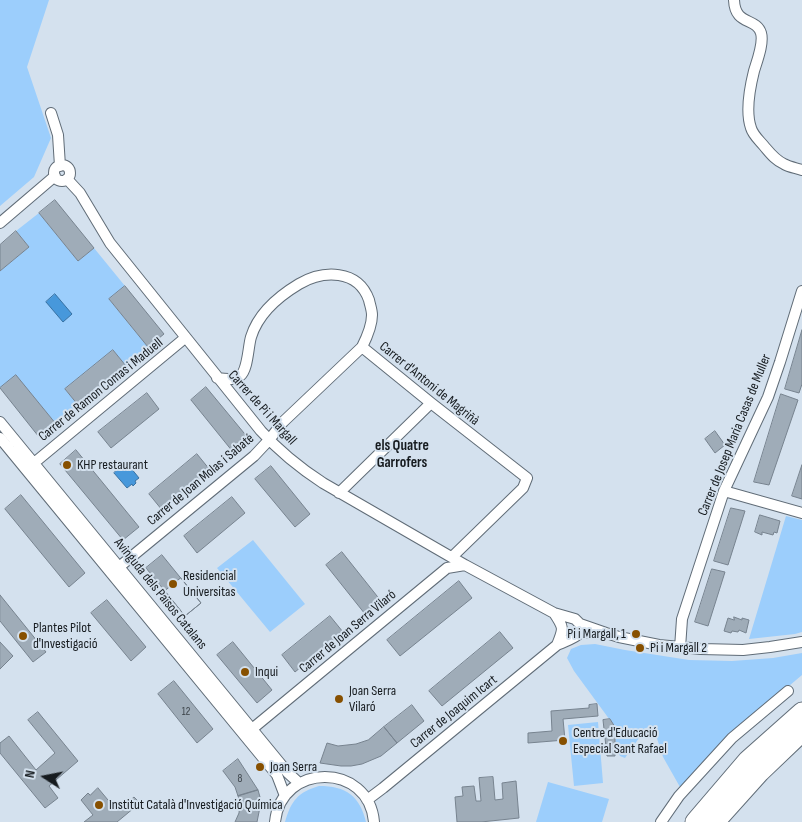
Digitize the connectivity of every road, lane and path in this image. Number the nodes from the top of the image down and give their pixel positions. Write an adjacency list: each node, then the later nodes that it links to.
1 (734, 0): 4 (street)
2 (51, 113): 3 (street)
3 (60, 166): 5 (street); 6 (street)
4 (802, 170)
5 (55, 176): 6 (street); 7 (street)
6 (67, 179): 9 (street, Carrer de Pi i Margall)
7 (0, 222)
8 (802, 291): 17 (street, Carrer de Josep Maria Casas de Muller)
9 (185, 338): 11 (street, Carrer de Pi i Margall); 16 (street, Carrer de Ramon Comas i Maduell)
10 (362, 347): 11 (street, Carrer d'Antoni de Magriñà); 12 (street, Carrer d'Antoni de Magriñà); 15 (street, Carrer de Joan Molas i Sabaté)
11 (217, 378): 15 (street, Carrer de Pi i Margall)
12 (431, 404): 18 (street); 20 (street, Carrer d'Antoni de Magriñà)
13 (0, 422): 16 (street, Avinguda dels Països Catalans)
14 (0, 438): 33 (street, Avinguda dels Països Catalans)
15 (269, 440): 18 (street, Carrer de Pi i Margall); 22 (street, Carrer de Joan Molas i Sabaté)
16 (34, 463): 22 (street, Avinguda dels Països Catalans)
17 (724, 491): 19 (street); 27 (street, Carrer de Josep Maria Casas de Muller)
18 (339, 493): 20 (street, Carrer de Pi i Margall)
19 (802, 513)
20 (452, 557): 21 (street, Carrer de Pi i Margall)
21 (465, 565): 23 (street, Carrer de Pi i Margall); 30 (street, Carrer de Joan Serra Vilaró)
22 (119, 567): 30 (street, Avinguda dels Països Catalans)
23 (554, 612): 24 (street, Carrer de Pi i Margall); 25 (street)
24 (577, 625): 25 (street); 25 (street, Carrer de Pi i Margall); 27 (street, Carrer de Pi i Margall)
25 (565, 632): 34 (street, Carrer de Joaquim Icart)
26 (802, 642): 27 (street, Carrer de Pi i Margall)
27 (680, 648)
28 (788, 691): 37 (street)
29 (802, 712): 38 (highway)
30 (252, 729): 32 (street, Avinguda dels Països Catalans)
31 (802, 732): 39 (highway)
32 (299, 784): 33 (street); 34 (street)
33 (285, 796): 35 (street)
34 (367, 800): 36 (street)
35 (276, 822)
36 (374, 822)
37 (661, 822)
38 (695, 822)
39 (715, 822)

